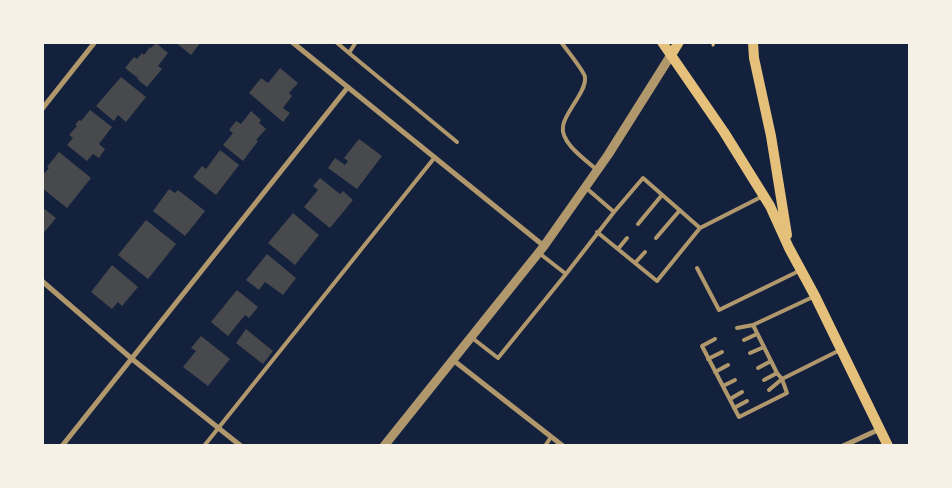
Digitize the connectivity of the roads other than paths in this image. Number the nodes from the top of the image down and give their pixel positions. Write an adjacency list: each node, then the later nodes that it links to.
1 (95, 42): 12 (street)
2 (292, 42): 11 (street)
3 (336, 42): 9 (lane)
4 (356, 42): 9 (lane)
5 (561, 42): 15 (lane)
6 (662, 42): 10 (main road)
7 (679, 42): 10 (main road)
8 (753, 42): 26 (main road)
9 (349, 53): 13 (lane)
10 (671, 55): 15 (street); 18 (main road)
11 (348, 86): 14 (street); 46 (street)
12 (42, 109)
13 (457, 142)
14 (435, 157): 28 (street); 63 (lane)
15 (597, 170): 16 (street)
16 (585, 188): 20 (lane); 28 (street)
17 (662, 195): 19 (lane); 20 (lane); 21 (lane)
18 (764, 196): 22 (lane); 26 (main road)
19 (680, 210): 22 (lane); 25 (lane)
20 (614, 212): 23 (lane)
21 (638, 224)
22 (700, 228): 30 (lane)
23 (597, 232): 27 (lane); 33 (lane)
24 (627, 238): 27 (lane)
25 (656, 238)
26 (789, 248): 32 (main road)
27 (618, 249): 30 (lane)
28 (542, 250): 33 (lane); 39 (street)
29 (645, 252): 30 (lane)
30 (635, 263)
31 (697, 268): 32 (lane)
32 (801, 270): 35 (main road)
33 (566, 274): 39 (lane)
34 (42, 281): 46 (street)
35 (815, 296): 36 (lane); 43 (main road)
36 (753, 325): 37 (lane); 38 (lane)
37 (737, 328)
38 (757, 334): 41 (lane); 42 (lane)
39 (471, 337): 48 (street)
40 (715, 340): 47 (lane)
41 (744, 340)
42 (764, 347): 45 (lane); 49 (lane)
43 (840, 350): 54 (lane); 64 (main road)
44 (722, 352): 47 (lane)
45 (750, 353)
46 (132, 359): 63 (street); 66 (street)
47 (708, 359): 52 (lane)
48 (453, 360): 65 (street); 69 (street)
49 (771, 361): 51 (lane); 53 (lane)
50 (728, 365): 52 (lane)
51 (758, 368)
52 (715, 372): 57 (lane)
53 (777, 373): 54 (lane); 56 (lane)
54 (782, 379): 58 (lane); 62 (lane)
55 (735, 380): 57 (lane)
56 (764, 380)
57 (723, 386): 60 (lane)
58 (770, 390)
59 (742, 392): 60 (lane)
60 (730, 399): 62 (lane)
61 (747, 401): 62 (lane)
62 (734, 408)
63 (218, 428): 67 (lane); 68 (street)
64 (880, 429): 72 (street); 73 (main road)
65 (551, 437): 70 (lane); 71 (street)
66 (62, 446)
67 (204, 446)
68 (240, 446)
69 (384, 446)
70 (545, 446)
71 (562, 446)
72 (843, 446)
73 (888, 446)

